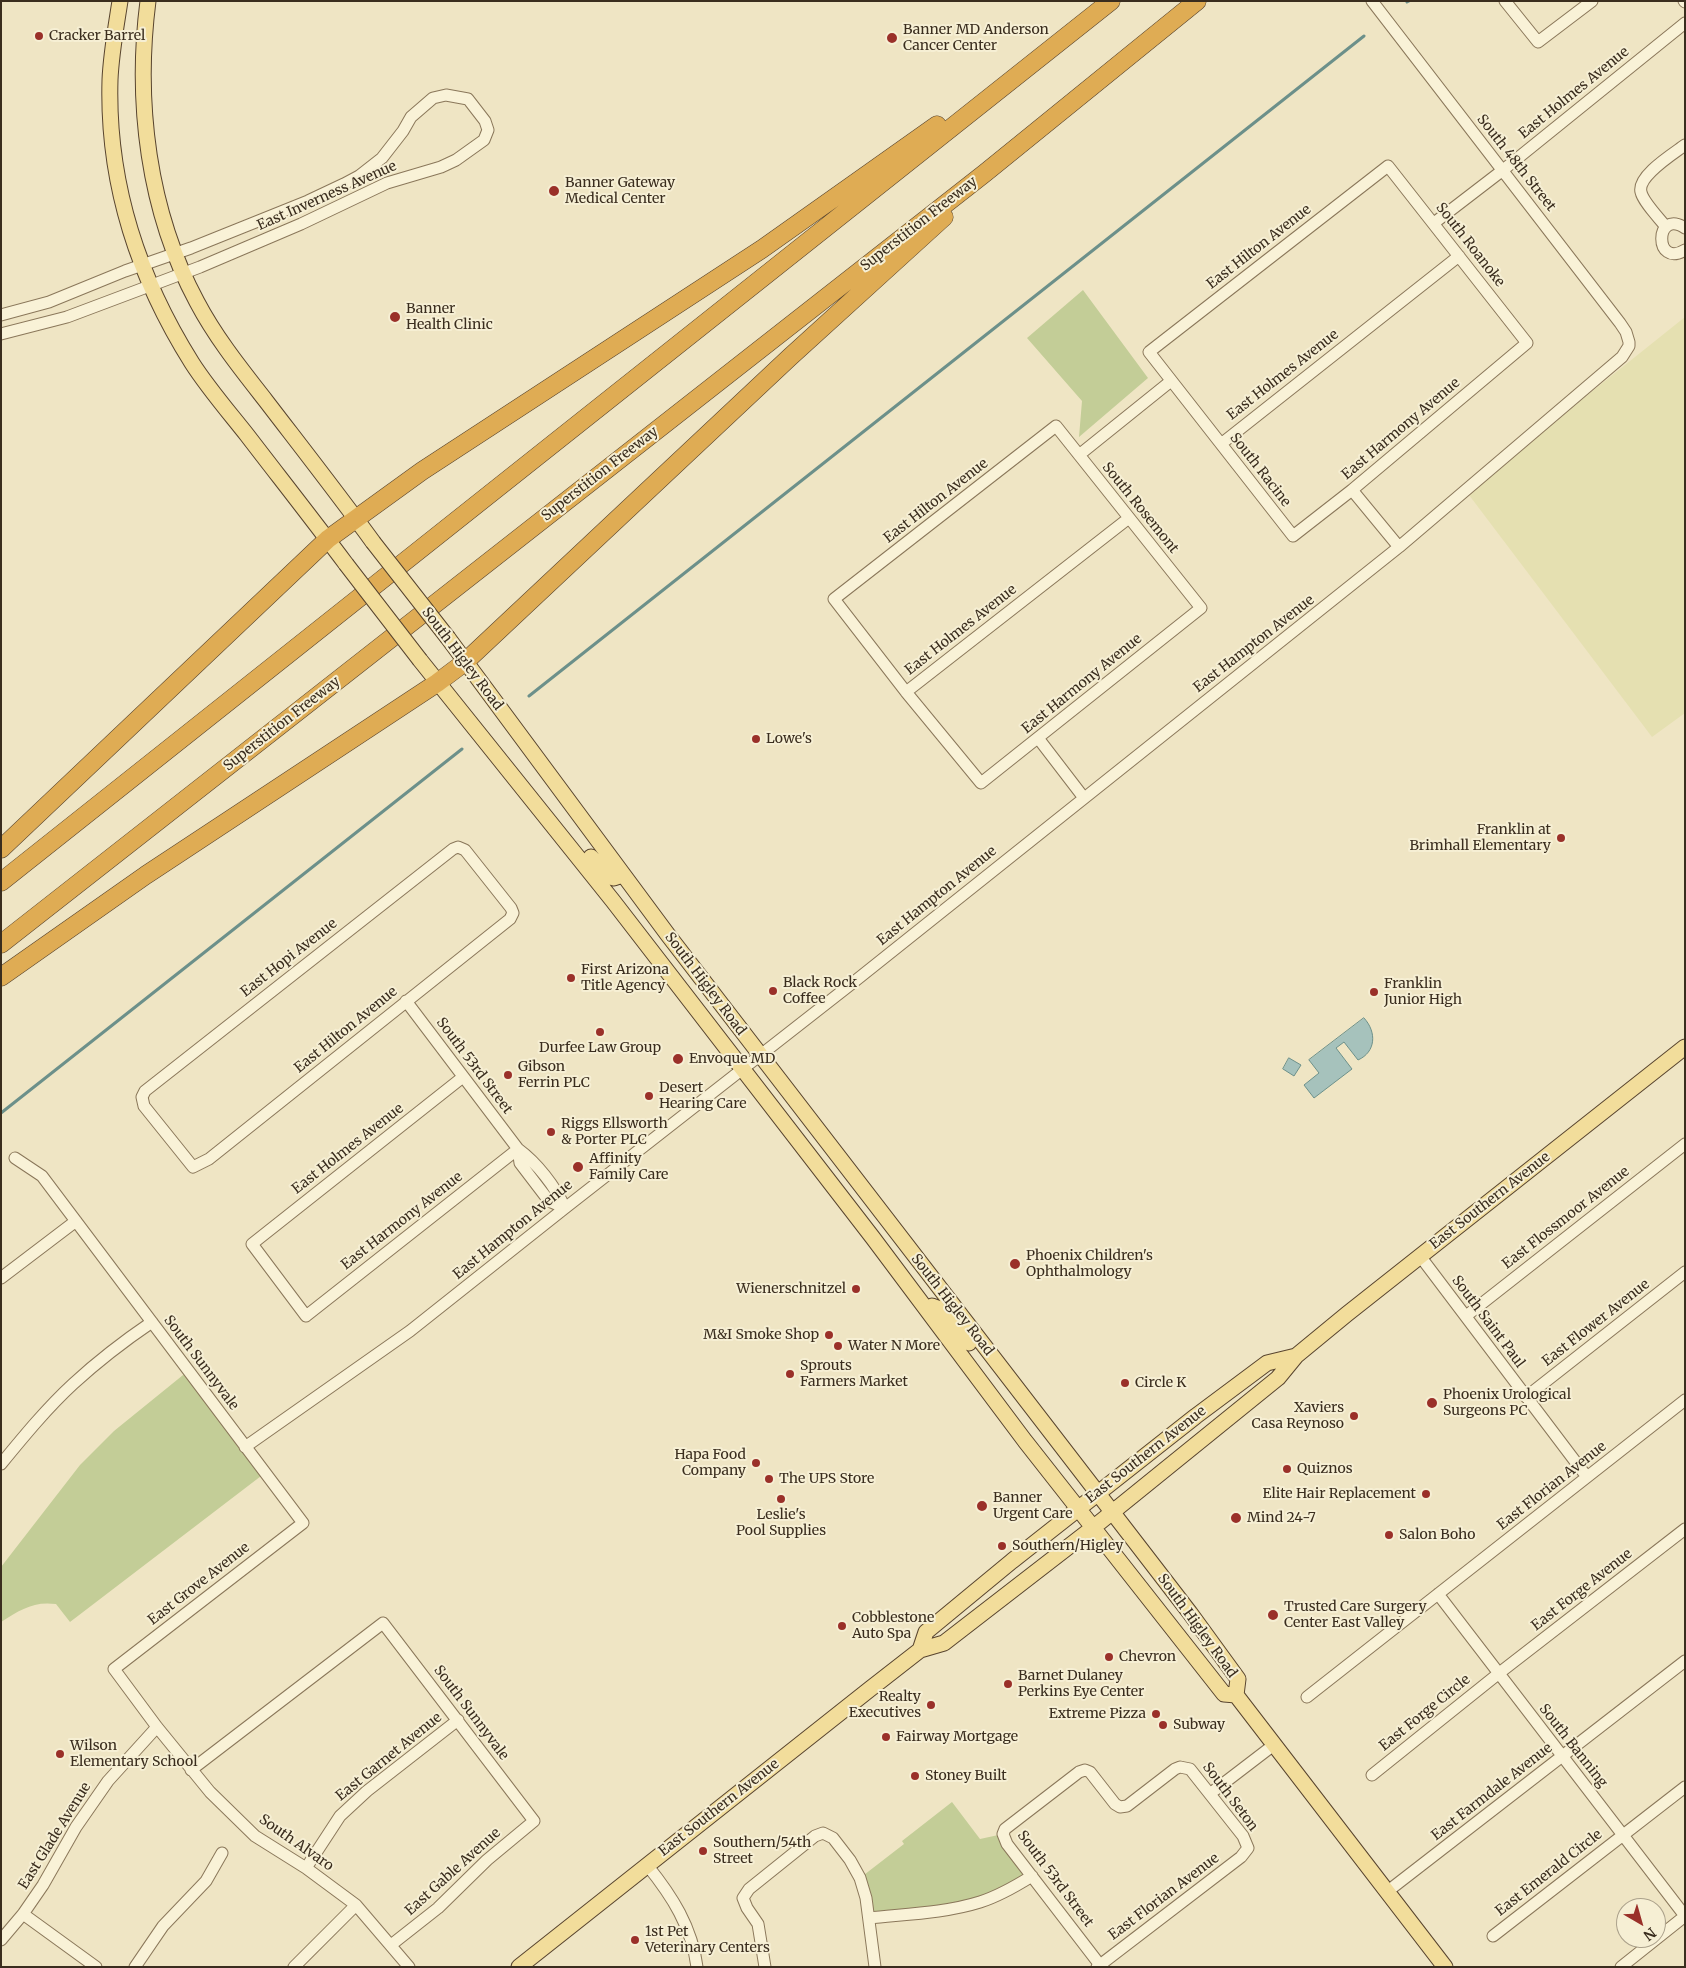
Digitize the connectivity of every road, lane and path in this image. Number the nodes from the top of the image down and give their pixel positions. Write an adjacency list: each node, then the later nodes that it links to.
1 (120, 1): 20 (main road, South Higley Road)
2 (148, 1): 19 (main road, South Higley Road)
3 (1111, 1): 8 (highway)
4 (1197, 1): 13 (highway, Superstition Freeway)
5 (1372, 1): 12 (street, South 48th Street)
6 (1505, 1): 7 (street)
7 (1592, 1)
8 (1096, 12): 32 (highway); 47 (highway)
9 (1685, 23): 12 (street, East Holmes Avenue)
10 (1685, 145): 15 (street)
11 (1388, 166): 14 (street, South Roanoke); 26 (street, East Hilton Avenue)
12 (1503, 170): 14 (street, East Holmes Avenue); 25 (street, South 48th Street)
13 (985, 173): 38 (highway); 48 (highway, Superstition Freeway)
14 (1434, 223): 18 (street, South Roanoke)
15 (1666, 227): 16 (street); 17 (street)
16 (1685, 228)
17 (1685, 250)
18 (1459, 256): 24 (street, South Roanoke); 29 (street, East Holmes Avenue)
19 (179, 264): 19 (street, East Inverness Avenue); 20 (street, East Inverness Avenue); 21 (street, East Inverness Avenue); 32 (main road, South Higley Road)
20 (142, 266): 21 (main road, South Higley Road); 22 (street, East Inverness Avenue)
21 (150, 285): 23 (street, East Inverness Avenue); 35 (main road, South Higley Road)
22 (1, 315)
23 (1, 334)
24 (1527, 343): 31 (street, East Harmony Avenue)
25 (1629, 346): 36 (street, East Hampton Avenue)
26 (1148, 352): 27 (street, South Racine)
27 (1172, 381): 29 (street, South Racine); 30 (street)
28 (1056, 426): 30 (street, South Rosemont); 40 (street, East Hilton Avenue)
29 (1220, 444): 34 (street, South Racine)
30 (1079, 455): 33 (street, South Rosemont)
31 (1352, 490): 34 (street, East Harmony Avenue); 36 (street)
32 (356, 518): 35 (highway); 38 (main road, South Higley Road, bridge)
33 (1129, 518): 37 (street, South Rosemont); 40 (street, East Holmes Avenue)
34 (1293, 536)
35 (328, 539): 39 (main road, South Higley Road, bridge); 45 (highway)
36 (1398, 547): 43 (street, East Hampton Avenue)
37 (1200, 608): 41 (street, East Harmony Avenue)
38 (465, 662): 39 (highway); 46 (main road, South Higley Road)
39 (437, 683): 42 (main road, South Higley Road); 49 (highway)
40 (906, 692): 41 (street, East Harmony Avenue)
41 (1038, 738): 43 (street)
42 (527, 794): 46 (main road); 53 (main road, South Higley Road)
43 (1084, 798): 52 (street, East Hampton Avenue)
44 (458, 847): 50 (street, East Hilton Avenue); 58 (street, East Hopi Avenue)
45 (1, 849)
46 (623, 876): 52 (main road, South Higley Road)
47 (1, 882)
48 (1, 944)
49 (1, 977)
50 (406, 1001): 54 (street, South 53rd Street); 58 (street, East Hilton Avenue)
51 (1685, 1047): 62 (main road, East Southern Avenue)
52 (760, 1055): 53 (street, East Hampton Avenue); 65 (main road, South Higley Road)
53 (743, 1069): 59 (street, East Hampton Avenue); 61 (main road, South Higley Road)
54 (463, 1077): 56 (street, South 53rd Street); 67 (street, East Holmes Avenue)
55 (1685, 1144): 68 (street, East Flossmoor Avenue)
56 (518, 1149): 59 (street, South 53rd Street); 67 (street, East Harmony Avenue)
57 (15, 1158): 60 (street, South Sunnyvale)
58 (193, 1168)
59 (564, 1208): 74 (street, East Hampton Avenue)
60 (76, 1221): 64 (street); 69 (street, South Sunnyvale)
61 (873, 1238): 65 (main road); 66 (main road, South Higley Road)
62 (1420, 1256): 68 (street, South Saint Paul); 70 (main road, East Southern Avenue)
63 (1685, 1272): 72 (street, East Flower Avenue)
64 (1, 1278)
65 (939, 1289): 71 (main road, South Higley Road)
66 (928, 1310): 71 (main road); 78 (main road, South Higley Road)
67 (306, 1316)
68 (1466, 1316): 72 (street, South Saint Paul)
69 (152, 1322): 74 (street, South Sunnyvale); 75 (street)
70 (1296, 1356): 77 (main road, East Southern Avenue); 79 (main road, East Southern Avenue)
71 (1001, 1369): 77 (main road, South Higley Road)
72 (1526, 1397): 76 (street, South Saint Paul)
73 (1685, 1400): 76 (street, East Florian Avenue)
74 (245, 1447): 80 (street, South Sunnyvale)
75 (1, 1464)
76 (1587, 1477): 83 (street, East Florian Avenue)
77 (1098, 1494): 78 (main road, East Southern Avenue); 79 (main road, South Higley Road)
78 (1078, 1509): 81 (main road, South Higley Road); 84 (main road, East Southern Avenue)
79 (1112, 1512): 81 (main road, East Southern Avenue); 88 (main road, South Higley Road)
80 (303, 1523): 86 (street, East Grove Avenue)
81 (1094, 1527): 84 (main road, East Southern Avenue); 88 (main road, South Higley Road)
82 (1685, 1529): 87 (street, East Forge Avenue)
83 (1438, 1594): 87 (street, South Banning); 89 (street, East Florian Avenue)
84 (920, 1650): 103 (main road, East Southern Avenue)
85 (1685, 1660): 93 (street, East Farmdale Avenue)
86 (114, 1669): 91 (street, South Alvaro)
87 (1498, 1674): 93 (street, South Banning); 95 (street, East Forge Circle)
88 (1236, 1695): 92 (main road, South Higley Road)
89 (1307, 1697)
90 (458, 1720): 94 (street, South Sunnyvale); 98 (street, South Sunnyvale); 104 (street, East Garnet Avenue)
91 (157, 1727): 94 (street, South Alvaro); 108 (street, East Glade Avenue)
92 (1275, 1744): 97 (street); 106 (main road, South Higley Road)
93 (1562, 1757): 100 (street, South Banning); 106 (street, East Farmdale Avenue)
94 (191, 1770): 104 (street, South Alvaro)
95 (1372, 1776)
96 (1685, 1787): 100 (street, East Emerald Circle)
97 (1210, 1793): 99 (street, South Seton); 101 (street, South Seton)
98 (534, 1821): 113 (street, East Gable Avenue)
99 (1003, 1834): 105 (street, South 53rd Street)
100 (1624, 1834): 109 (street, South Banning); 111 (street, East Emerald Circle)
101 (1248, 1848): 114 (street, East Florian Avenue)
102 (222, 1853): 117 (street)
103 (647, 1865): 120 (main road, East Southern Avenue); 121 (street)
104 (306, 1868): 107 (street, South Alvaro)
105 (1032, 1876): 110 (street); 114 (street, South 53rd Street)
106 (1388, 1891): 115 (main road, South Higley Road)
107 (356, 1905): 113 (street, South Alvaro); 118 (street)
108 (23, 1914): 112 (street, East Glade Avenue); 116 (street)
109 (1685, 1916): 124 (street)
110 (869, 1918): 122 (street); 123 (street)
111 (1494, 1936)
112 (1, 1940)
113 (391, 1945): 119 (street, South Alvaro)
114 (1099, 1966)
115 (1444, 1966)
116 (96, 1967)
117 (135, 1967)
118 (294, 1967)
119 (409, 1967)
120 (519, 1967)
121 (696, 1967)
122 (765, 1967)
123 (875, 1967)
124 (1621, 1967)

